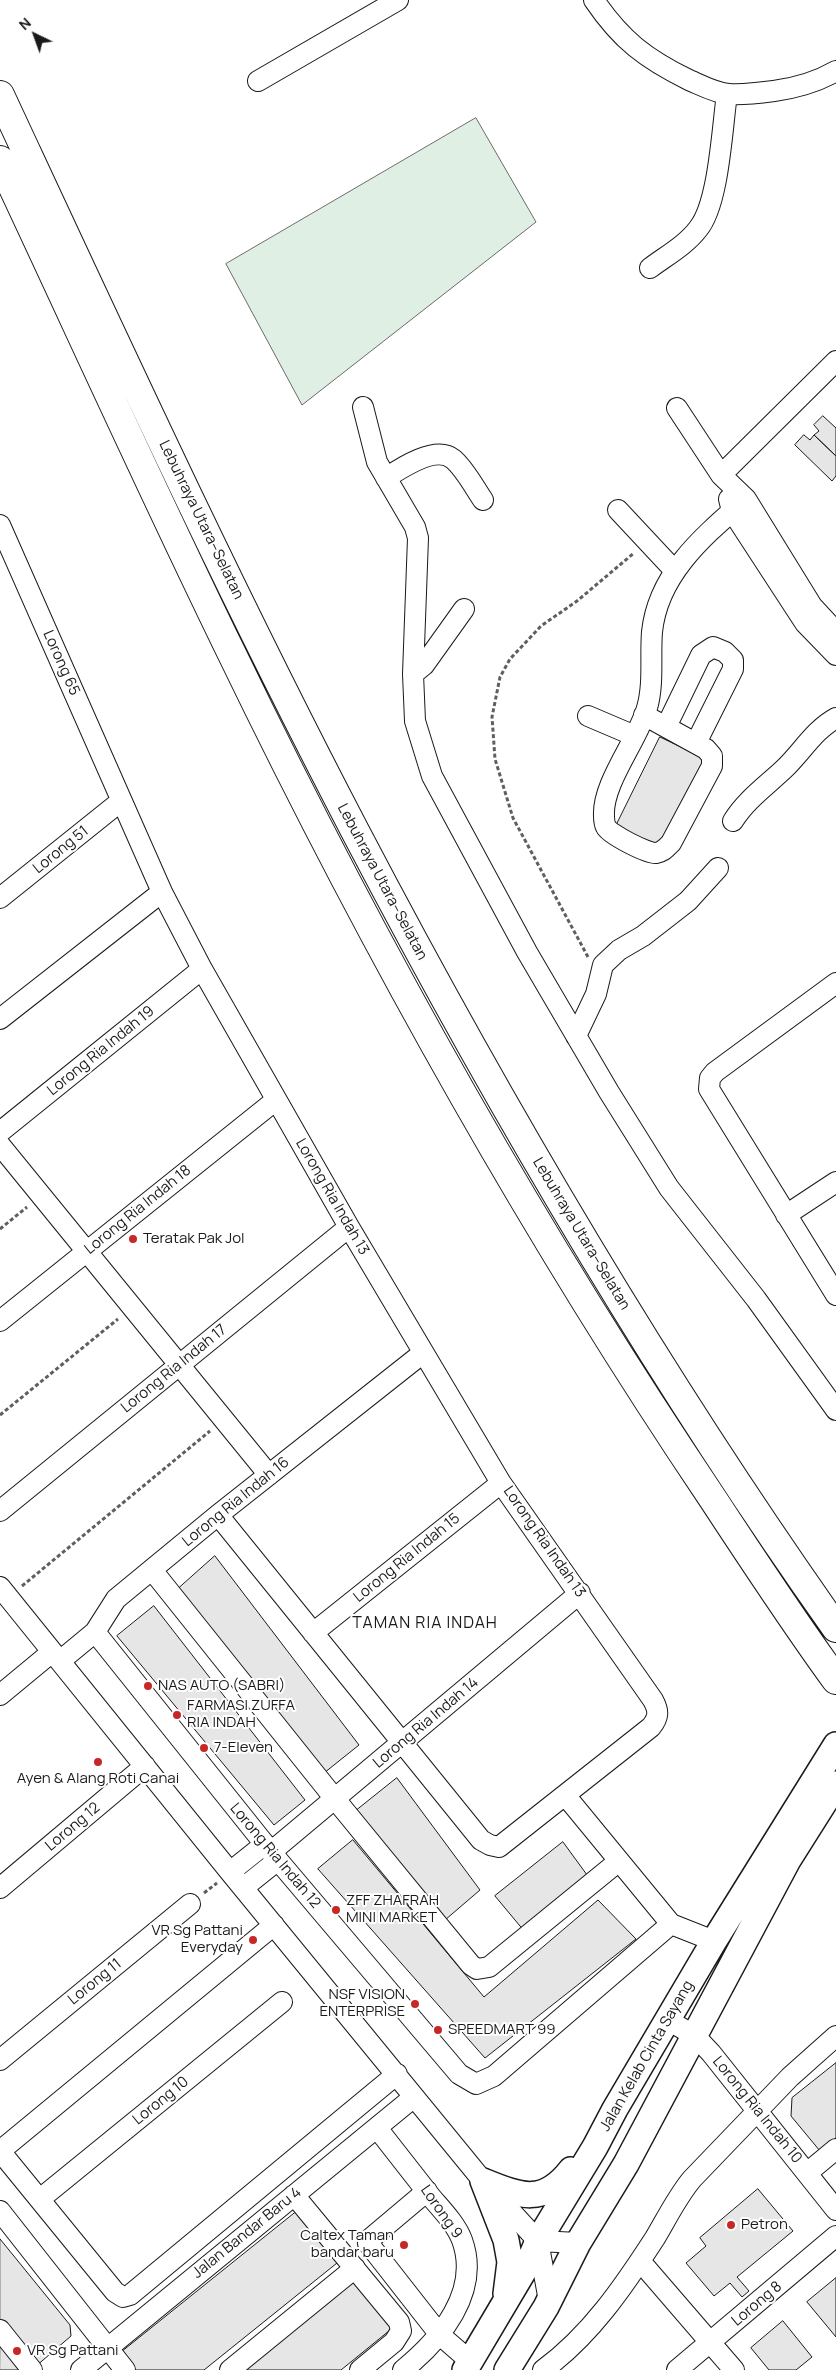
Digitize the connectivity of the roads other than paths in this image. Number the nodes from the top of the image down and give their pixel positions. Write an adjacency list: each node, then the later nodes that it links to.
1 (398, 0): 4 (street)
2 (594, 0): 5 (street)
3 (836, 72): 5 (street)
4 (258, 81)
5 (727, 94): 8 (street)
6 (0, 95): 57 (highway, Lebuhraya Utara–Selatan)
7 (0, 160): 61 (highway, Lebuhraya Utara–Selatan)
8 (650, 268)
9 (836, 361): 12 (street)
10 (363, 407): 13 (street)
11 (677, 408): 12 (street)
12 (721, 475): 15 (street)
13 (386, 478): 14 (street); 22 (street)
14 (482, 500)
15 (739, 505): 18 (street); 20 (street); 21 (street)
16 (618, 510): 18 (street)
17 (0, 525): 29 (street, Lorong 65)
18 (675, 570): 23 (street)
19 (464, 609): 22 (street)
20 (836, 632)
21 (836, 655)
22 (413, 674): 37 (street)
23 (644, 715): 26 (street); 27 (street)
24 (588, 716): 27 (street)
25 (836, 718): 30 (street)
26 (666, 726): 28 (street); 28 (street)
27 (635, 736): 28 (street)
28 (696, 743)
29 (121, 801): 32 (street, Lorong Ria Indah 13); 33 (street, Lorong 51)
30 (733, 822)
31 (718, 868): 37 (street)
32 (162, 892): 34 (street, Lorong Ria Indah 13); 36 (street)
33 (0, 898)
34 (202, 969): 38 (street, Lorong Ria Indah 13); 39 (street, Lorong Ria Indah 19)
35 (836, 983): 42 (street)
36 (0, 1019)
37 (576, 1036): 49 (street)
38 (276, 1100): 43 (street, Lorong Ria Indah 13); 44 (street, Lorong Ria Indah 18)
39 (0, 1132)
40 (0, 1144): 44 (street)
41 (836, 1182): 42 (street)
42 (786, 1215): 45 (street)
43 (349, 1227): 47 (street, Lorong Ria Indah 13); 48 (street, Lorong Ria Indah 17)
44 (87, 1251): 46 (street, Lorong Ria Indah 18); 48 (street)
45 (834, 1288)
46 (0, 1321)
47 (423, 1353): 50 (street, Lorong Ria Indah 16); 51 (street, Lorong Ria Indah 13)
48 (180, 1365): 50 (street); 52 (street, Lorong Ria Indah 17)
49 (836, 1410)
50 (269, 1475): 53 (street, Lorong Ria Indah 16)
51 (502, 1482): 56 (street, Lorong Ria Indah 13); 59 (street, Lorong Ria Indah 15)
52 (0, 1511)
53 (218, 1515): 54 (street, Lorong Ria Indah 16); 59 (street, Lorong Ria Indah 13)
54 (152, 1570): 58 (street, Lorong Ria Indah 16); 68 (street)
55 (4, 1592): 60 (street)
56 (580, 1593): 63 (street, Lorong Ria Indah 14); 67 (street, Lorong Ria Indah 13)
57 (836, 1628)
58 (95, 1632): 60 (street, Lorong Ria Indah 16); 69 (street, Lorong Ria Indah 12)
59 (313, 1633): 63 (street, Lorong Ria Indah 13)
60 (56, 1656): 62 (street, Lorong Ria Indah 16); 65 (street)
61 (831, 1672)
62 (0, 1695)
63 (403, 1744): 67 (street, Lorong Ria Indah 13); 68 (street, Lorong Ria Indah 14)
64 (836, 1745): 77 (main road, Jalan Kelab Cinta Sayang)
65 (145, 1766): 71 (street); 72 (street, Lorong 12)
66 (836, 1784): 80 (main road, Jalan Kelab Cinta Sayang)
67 (565, 1795): 70 (street)
68 (335, 1800): 69 (street, Lorong Ria Indah 14); 70 (street)
69 (271, 1852): 71 (street, Lorong Ria Indah 14); 73 (street, Lorong Ria Indah 14); 75 (street, Lorong Ria Indah 12)
70 (619, 1861): 75 (street)
71 (230, 1872): 73 (street)
72 (0, 1888)
73 (243, 1888): 76 (street)
74 (190, 1904): 82 (street, Lorong 11)
75 (671, 1924): 77 (street)
76 (274, 1925): 83 (street); 89 (street)
77 (714, 1941): 79 (main road, Jalan Kelab Cinta Sayang)
78 (282, 2002): 94 (street, Lorong 10)
79 (668, 2020): 80 (street, Lorong Ria Indah 10); 87 (main road, Jalan Kelab Cinta Sayang)
80 (695, 2036): 85 (street, Lorong Ria Indah 10); 99 (main road, Jalan Kelab Cinta Sayang)
81 (836, 2036): 85 (street)
82 (0, 2060)
83 (396, 2074): 84 (street); 94 (street, Jalan Bandar Baru 4)
84 (414, 2097): 86 (street, Jalan Bandar Baru 4); 91 (street)
85 (758, 2110): 90 (street, Lorong Ria Indah 10); 100 (street)
86 (376, 2128): 92 (street, Lorong 9); 93 (street, Jalan Bandar Baru 4)
87 (595, 2147): 91 (main road); 98 (main road, Jalan Kelab Cinta Sayang)
88 (836, 2149): 90 (street)
89 (0, 2151): 94 (street)
90 (807, 2173): 95 (street, Lorong Ria Indah 10)
91 (483, 2181): 98 (street); 103 (main road)
92 (427, 2191): 105 (street, Lorong 9); 105 (street)
93 (294, 2195): 101 (street); 107 (street, Jalan Bandar Baru 4)
94 (40, 2199)
95 (836, 2210)
96 (0, 2211): 107 (street)
97 (836, 2236): 106 (street, Lorong 8)
98 (538, 2241): 99 (street); 102 (street); 103 (main road, Jalan Kelab Cinta Sayang)
99 (578, 2243): 102 (main road, Jalan Kelab Cinta Sayang)
100 (640, 2261): 106 (street); 116 (street)
101 (355, 2268): 112 (street); 113 (street)
102 (549, 2301): 115 (main road, Jalan Kelab Cinta Sayang)
103 (503, 2307): 108 (main road, Jalan Kelab Cinta Sayang)
104 (0, 2330): 109 (street)
105 (440, 2335): 108 (street); 114 (street, Lorong 9)
106 (711, 2342): 117 (street, Lorong 8); 118 (street)
107 (107, 2348): 110 (street, Jalan Bandar Baru 4); 111 (street)
108 (468, 2366)
109 (32, 2370)
110 (81, 2370)
111 (125, 2370)
112 (230, 2370)
113 (360, 2370)
114 (403, 2370)
115 (507, 2370)
116 (543, 2370)
117 (677, 2370)
118 (734, 2370)

